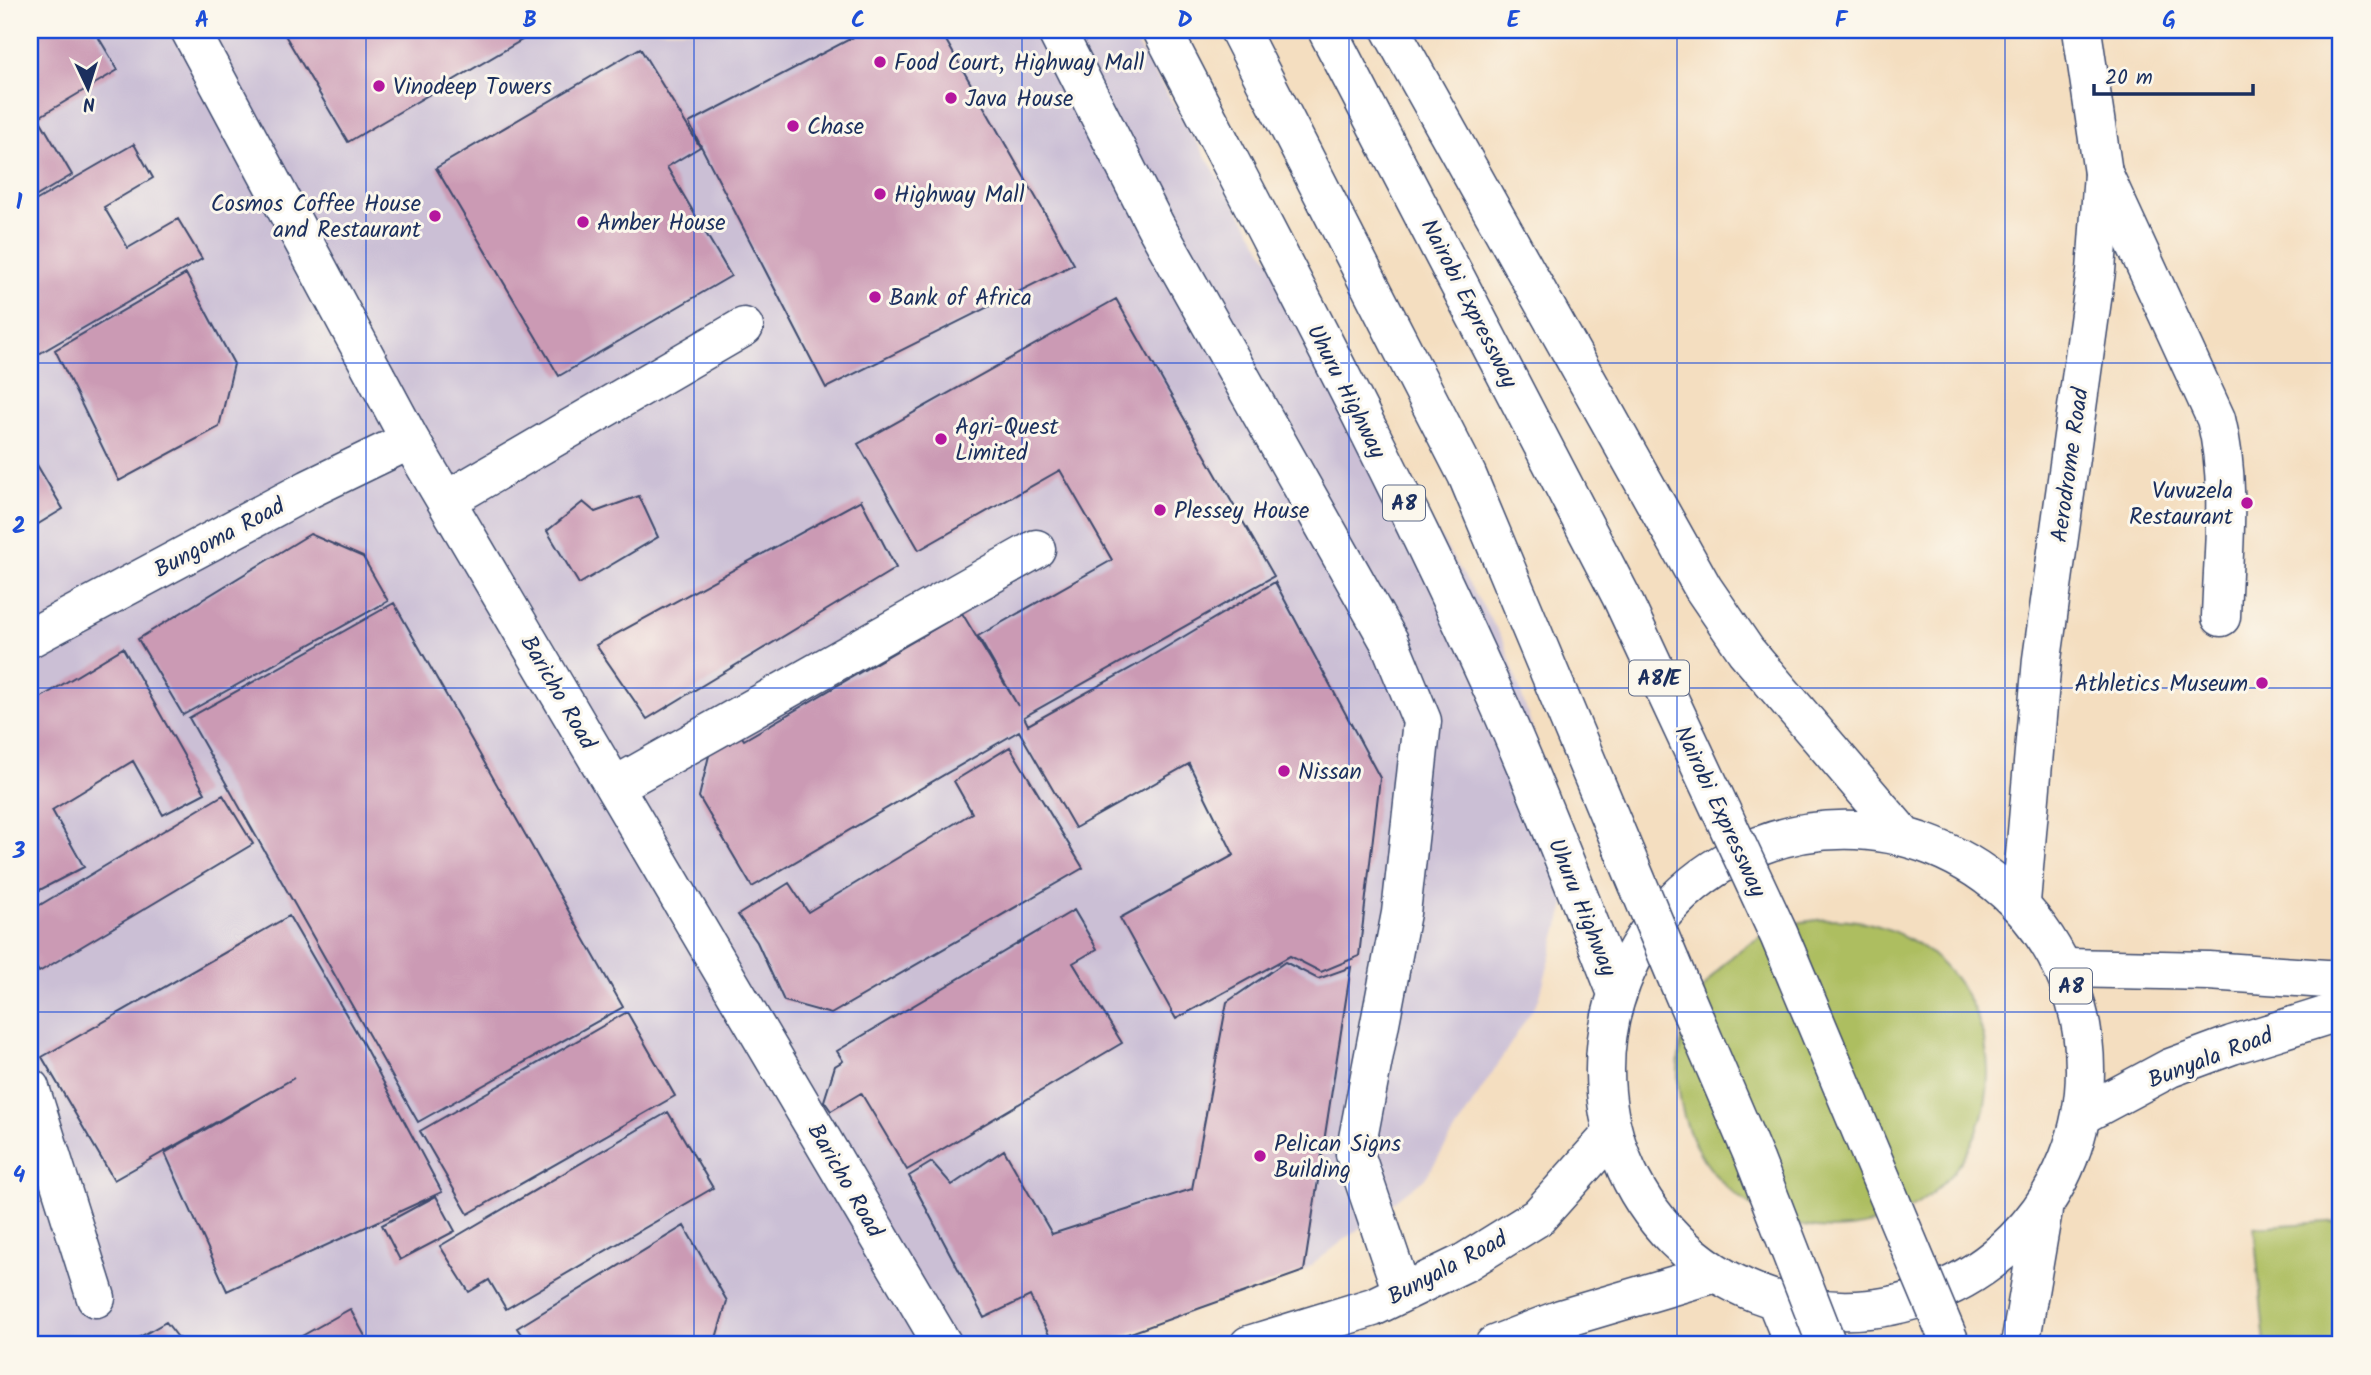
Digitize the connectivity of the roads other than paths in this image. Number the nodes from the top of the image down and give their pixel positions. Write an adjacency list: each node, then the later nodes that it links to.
1 (190, 30): 10 (main road, Baricho Road)
2 (1056, 30): 27 (main road)
3 (1162, 30): 20 (main road, Uhuru Highway / A8)
4 (1239, 30): 34 (main road, bridge)
5 (1327, 30): 35 (main road, Nairobi Expressway / A8/E, bridge)
6 (1391, 30): 16 (main road, A8)
7 (2082, 30): 8 (main road, Aerodrome Road)
8 (2102, 173): 13 (main road); 17 (main road, Aerodrome Road)
9 (744, 327): 11 (main road)
10 (410, 440): 11 (main road, Baricho Road); 14 (main road, Bungoma Road)
11 (447, 500): 15 (main road, Baricho Road)
12 (1036, 549): 15 (main road)
13 (2221, 617)
14 (30, 638)
15 (615, 786): 30 (main road, Baricho Road)
16 (1903, 835): 17 (main road, A8); 20 (main road, A8)
17 (2021, 902): 18 (main road, A8)
18 (2066, 968): 19 (main road); 23 (main road, A8)
19 (2341, 980)
20 (1616, 991): 24 (main road, A8)
21 (2341, 1011): 23 (main road, Bunyala Road)
22 (30, 1088): 28 (main road)
23 (2084, 1114): 25 (main road, A8)
24 (1612, 1135): 26 (main road, A8); 27 (main road, Bunyala Road)
25 (2042, 1210): 29 (main road, A8); 36 (main road, A8)
26 (1709, 1275): 29 (main road); 32 (main road)
27 (1402, 1292): 31 (main road, Bunyala Road)
28 (96, 1298)
29 (1777, 1303): 33 (main road)
30 (943, 1345)
31 (1249, 1345)
32 (1494, 1345)
33 (1794, 1345)
34 (1827, 1345)
35 (1951, 1345)
36 (2020, 1345)

